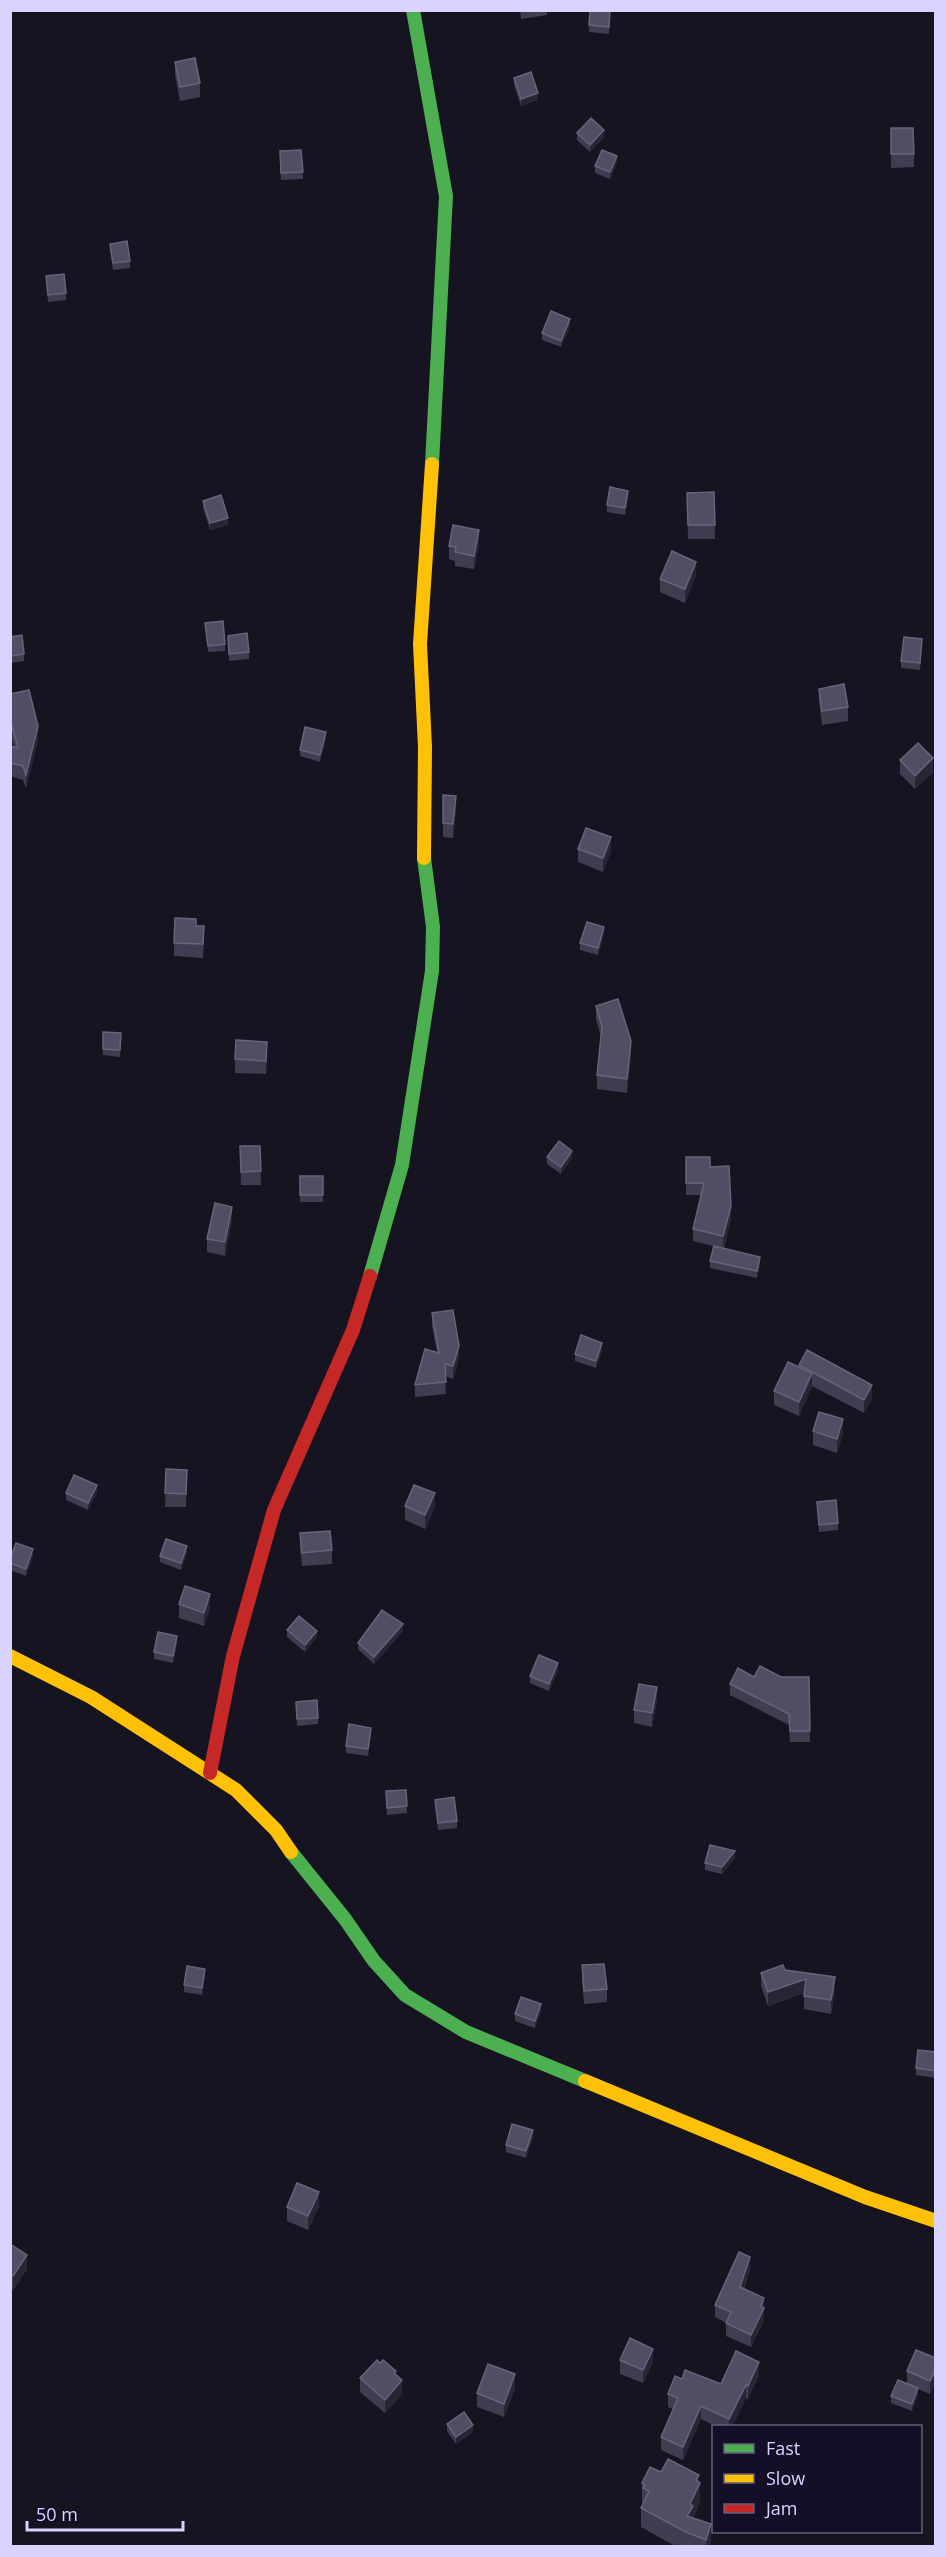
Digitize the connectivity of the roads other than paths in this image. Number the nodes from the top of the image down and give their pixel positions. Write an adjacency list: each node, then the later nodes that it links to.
1 (413, 10): 3 (street)
2 (10, 1656): 3 (street)
3 (210, 1773): 4 (street)
4 (936, 2222)

